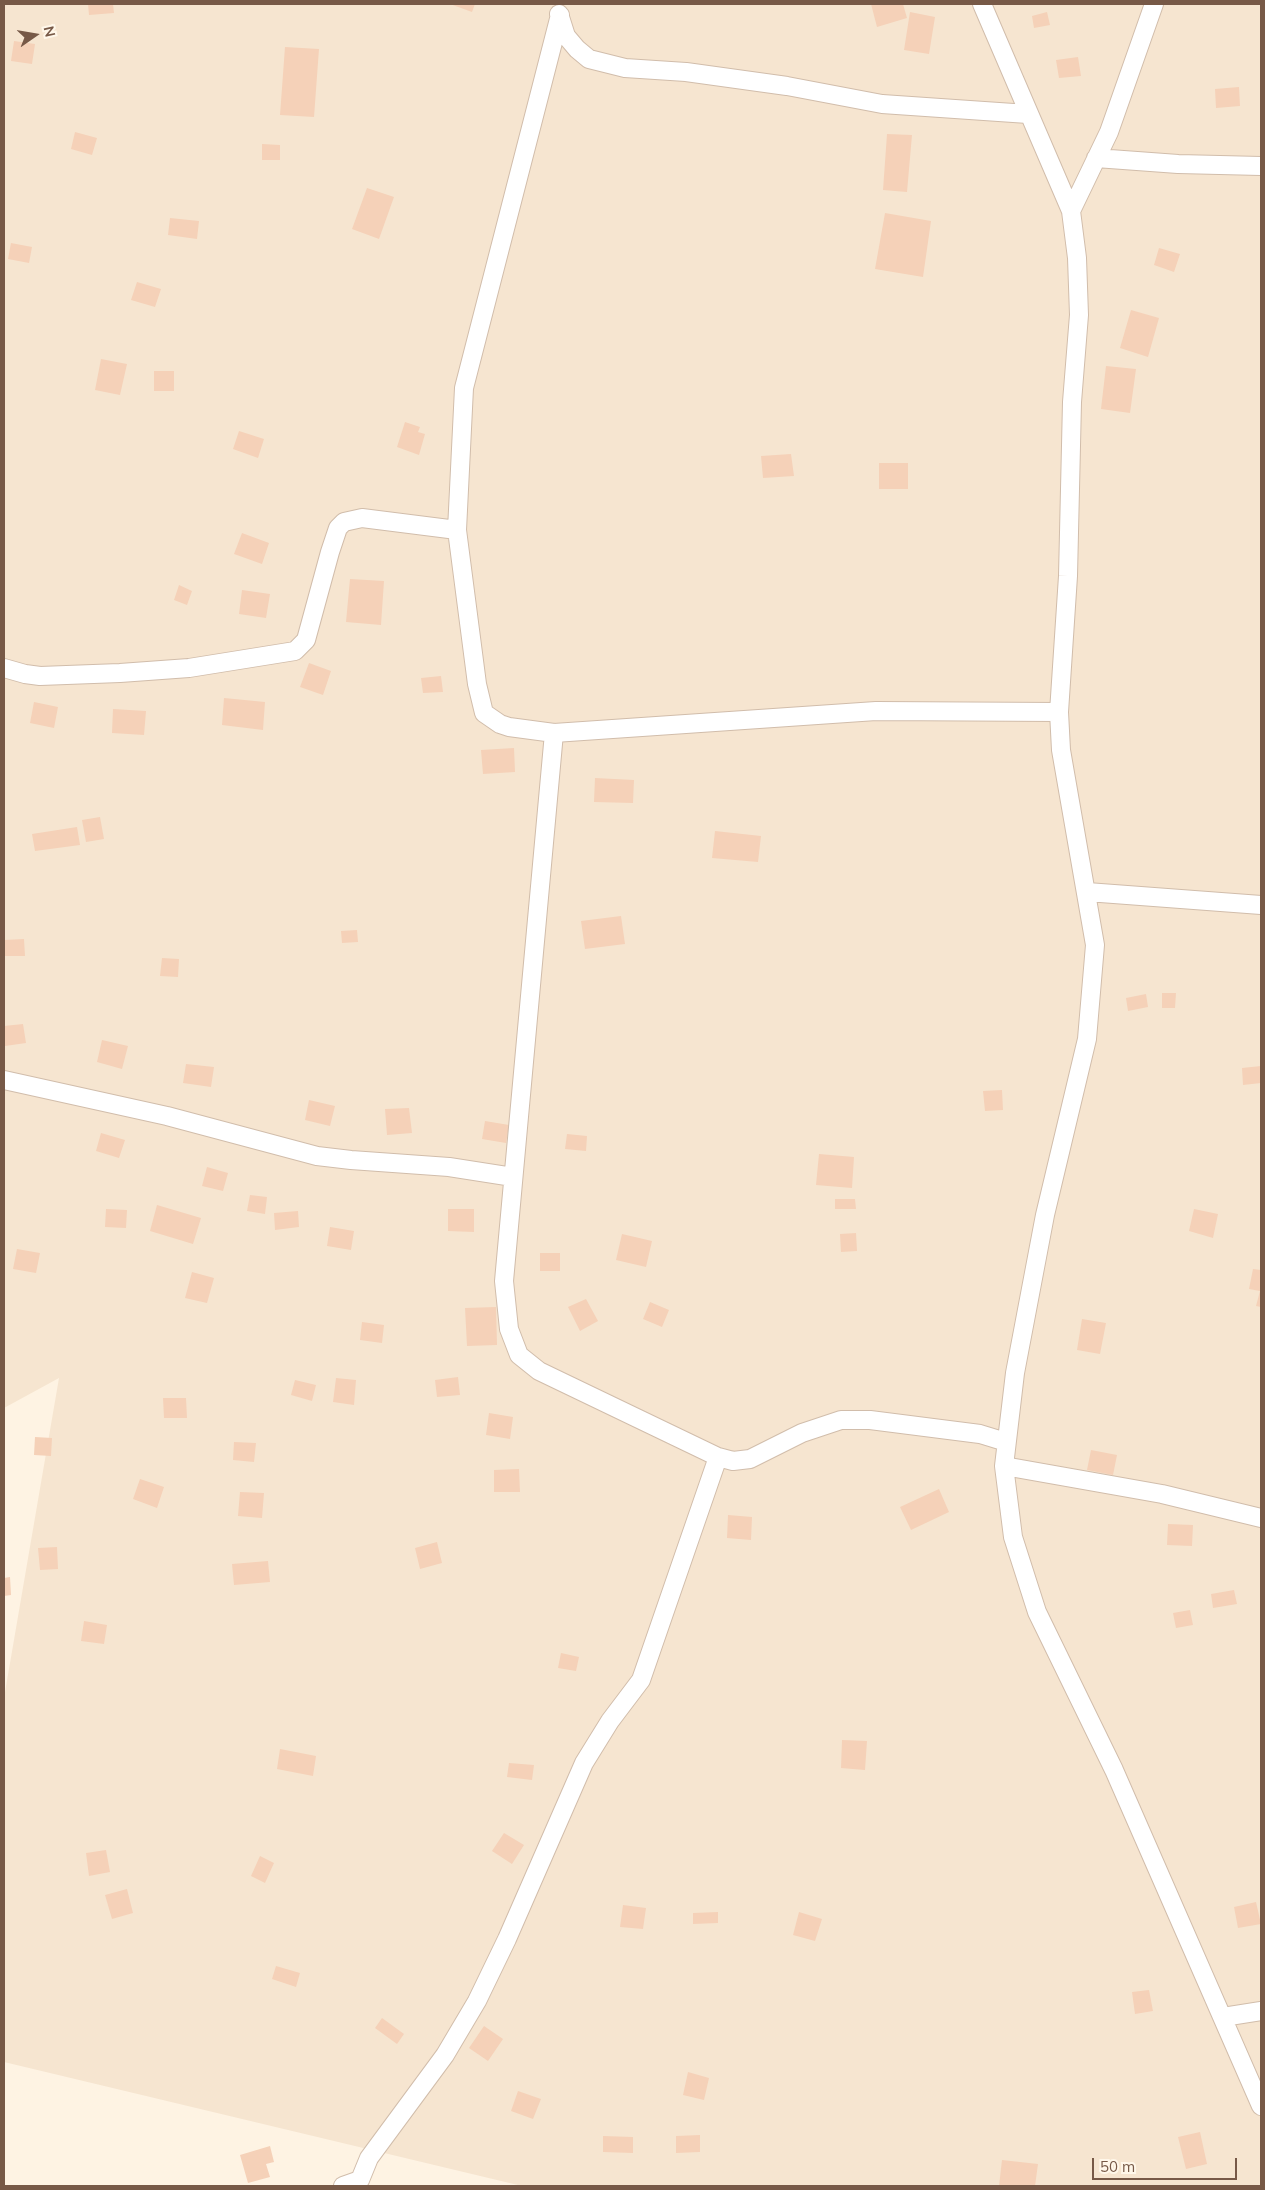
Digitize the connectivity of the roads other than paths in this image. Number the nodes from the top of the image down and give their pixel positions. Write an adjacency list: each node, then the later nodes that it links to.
1 (982, 4): 4 (street)
2 (1154, 4): 5 (street)
3 (558, 9): 4 (street); 8 (street)
4 (1028, 114): 7 (street)
5 (1096, 158): 6 (street); 7 (street)
6 (1261, 166)
7 (1071, 211): 10 (street)
8 (457, 530): 9 (street); 11 (street)
9 (4, 668)
10 (1059, 712): 11 (street); 12 (street)
11 (554, 733): 15 (street)
12 (1087, 892): 13 (street); 16 (street)
13 (1261, 905)
14 (4, 1080): 15 (street)
15 (513, 1177): 17 (street)
16 (1006, 1442): 17 (street); 18 (street)
17 (718, 1457): 23 (street)
18 (1004, 1466): 19 (street); 21 (street)
19 (1261, 1518)
20 (1261, 2011): 21 (street)
21 (1223, 2018): 22 (street)
22 (1261, 2106)
23 (343, 2186)

